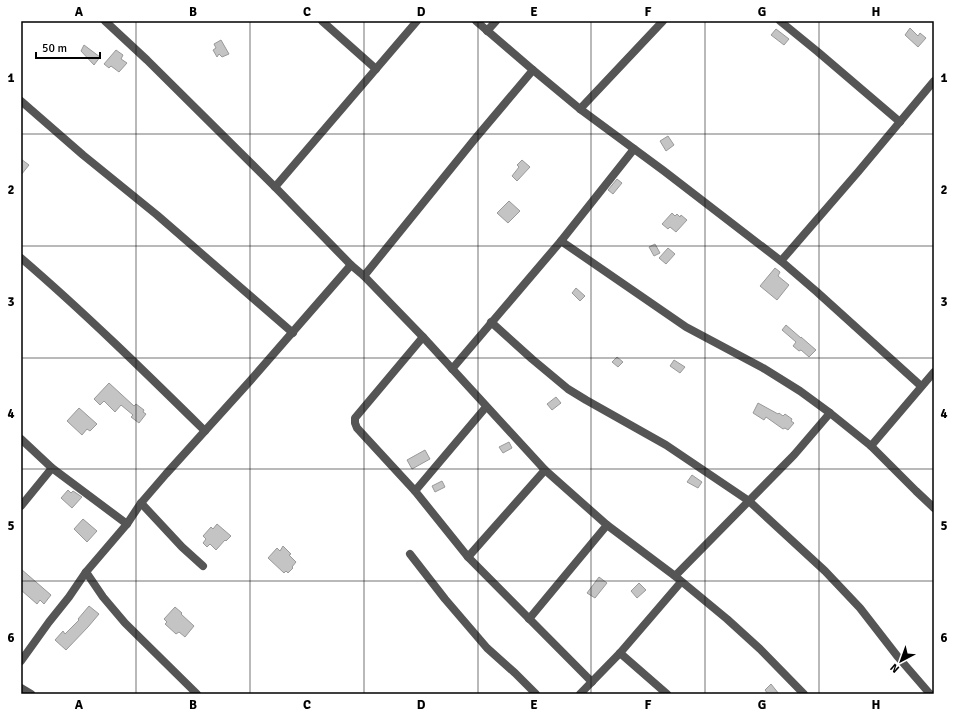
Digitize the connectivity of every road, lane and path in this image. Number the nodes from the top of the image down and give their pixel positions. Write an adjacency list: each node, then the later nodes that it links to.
1 (105, 21): 16 (street)
2 (322, 21): 9 (street)
3 (417, 21): 9 (street)
4 (476, 21): 8 (street)
5 (496, 21): 8 (street)
6 (662, 21): 13 (street)
7 (780, 21): 14 (street)
8 (487, 31): 10 (street)
9 (376, 69): 16 (street)
10 (533, 70): 13 (street); 21 (street)
11 (934, 81): 14 (street)
12 (21, 101): 23 (street)
13 (580, 109): 15 (street)
14 (900, 122): 19 (street)
15 (634, 149): 17 (street); 19 (street)
16 (275, 187): 20 (street)
17 (561, 241): 22 (street); 29 (street)
18 (21, 258): 30 (street)
19 (781, 261): 27 (street)
20 (351, 265): 21 (street); 23 (street)
21 (364, 276): 24 (street)
22 (491, 322): 25 (street); 36 (street)
23 (293, 333): 30 (street)
24 (423, 337): 25 (street); 35 (street)
25 (452, 369): 28 (street)
26 (934, 372): 27 (street)
27 (921, 386): 32 (street)
28 (486, 407): 34 (street); 35 (street)
29 (830, 413): 32 (street); 36 (street)
30 (205, 431): 37 (street)
31 (21, 439): 33 (street)
32 (871, 446): 39 (street)
33 (52, 468): 38 (street); 40 (street)
34 (545, 470): 41 (street); 43 (street)
35 (415, 491): 43 (street)
36 (749, 501): 46 (street); 58 (street)
37 (141, 503): 40 (street); 44 (street)
38 (21, 506)
39 (934, 508)
40 (128, 524): 45 (street)
41 (607, 525): 46 (street); 47 (street)
42 (410, 554): 52 (street)
43 (468, 557): 47 (street)
44 (203, 566)
45 (86, 572): 49 (street); 54 (street)
46 (678, 579): 48 (street); 57 (street)
47 (529, 619): 50 (street)
48 (620, 653): 50 (street); 56 (street)
49 (21, 661)
50 (592, 682): 55 (street)
51 (21, 688): 53 (street)
52 (531, 692)
53 (31, 694)
54 (197, 694)
55 (580, 694)
56 (667, 694)
57 (804, 694)
58 (930, 694)

